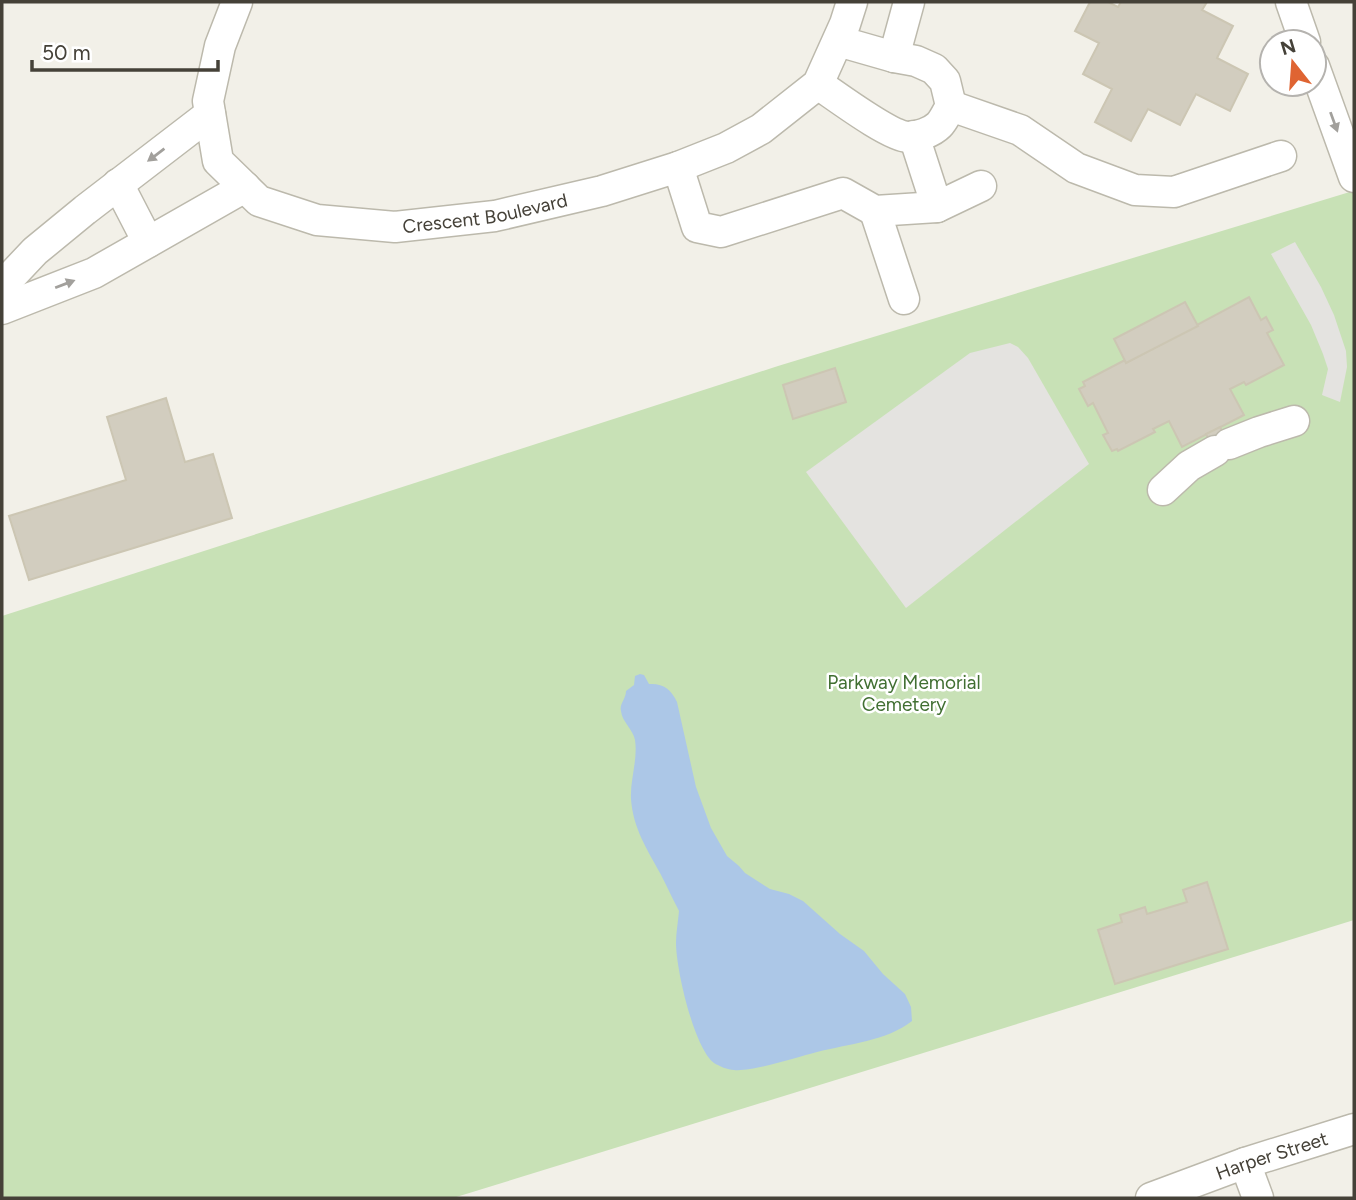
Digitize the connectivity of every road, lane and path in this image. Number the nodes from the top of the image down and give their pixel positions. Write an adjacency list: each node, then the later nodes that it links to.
1 (237, 2): 11 (street, Crescent Boulevard)
2 (852, 2): 6 (street, Crescent Boulevard)
3 (909, 2): 7 (street)
4 (1290, 2): 5 (street)
5 (1300, 28)
6 (838, 41): 7 (street); 8 (street, Crescent Boulevard)
7 (894, 57): 10 (street)
8 (818, 84): 12 (street); 14 (street, Crescent Boulevard)
9 (1326, 98): 15 (street, one-way to 15)
10 (951, 106): 12 (street); 13 (street)
11 (210, 114): 16 (street, one-way to 16); 18 (street, Crescent Boulevard)
12 (914, 136): 19 (street)
13 (1281, 156)
14 (678, 167): 18 (street, Crescent Boulevard); 20 (street)
15 (1354, 177)
16 (118, 184): 21 (street); 22 (street)
17 (981, 186): 19 (street)
18 (245, 187): 21 (street)
19 (937, 206): 20 (street)
20 (875, 211): 23 (street)
21 (148, 242): 24 (street, one-way to 21)
22 (2, 286)
23 (904, 299)
24 (2, 309)
25 (1294, 421): 26 (street)
26 (1163, 490)
27 (1354, 1129): 28 (street, Harper Street)
28 (1245, 1163): 29 (street, Harper Street); 30 (street)
29 (1151, 1198)
30 (1258, 1198)

